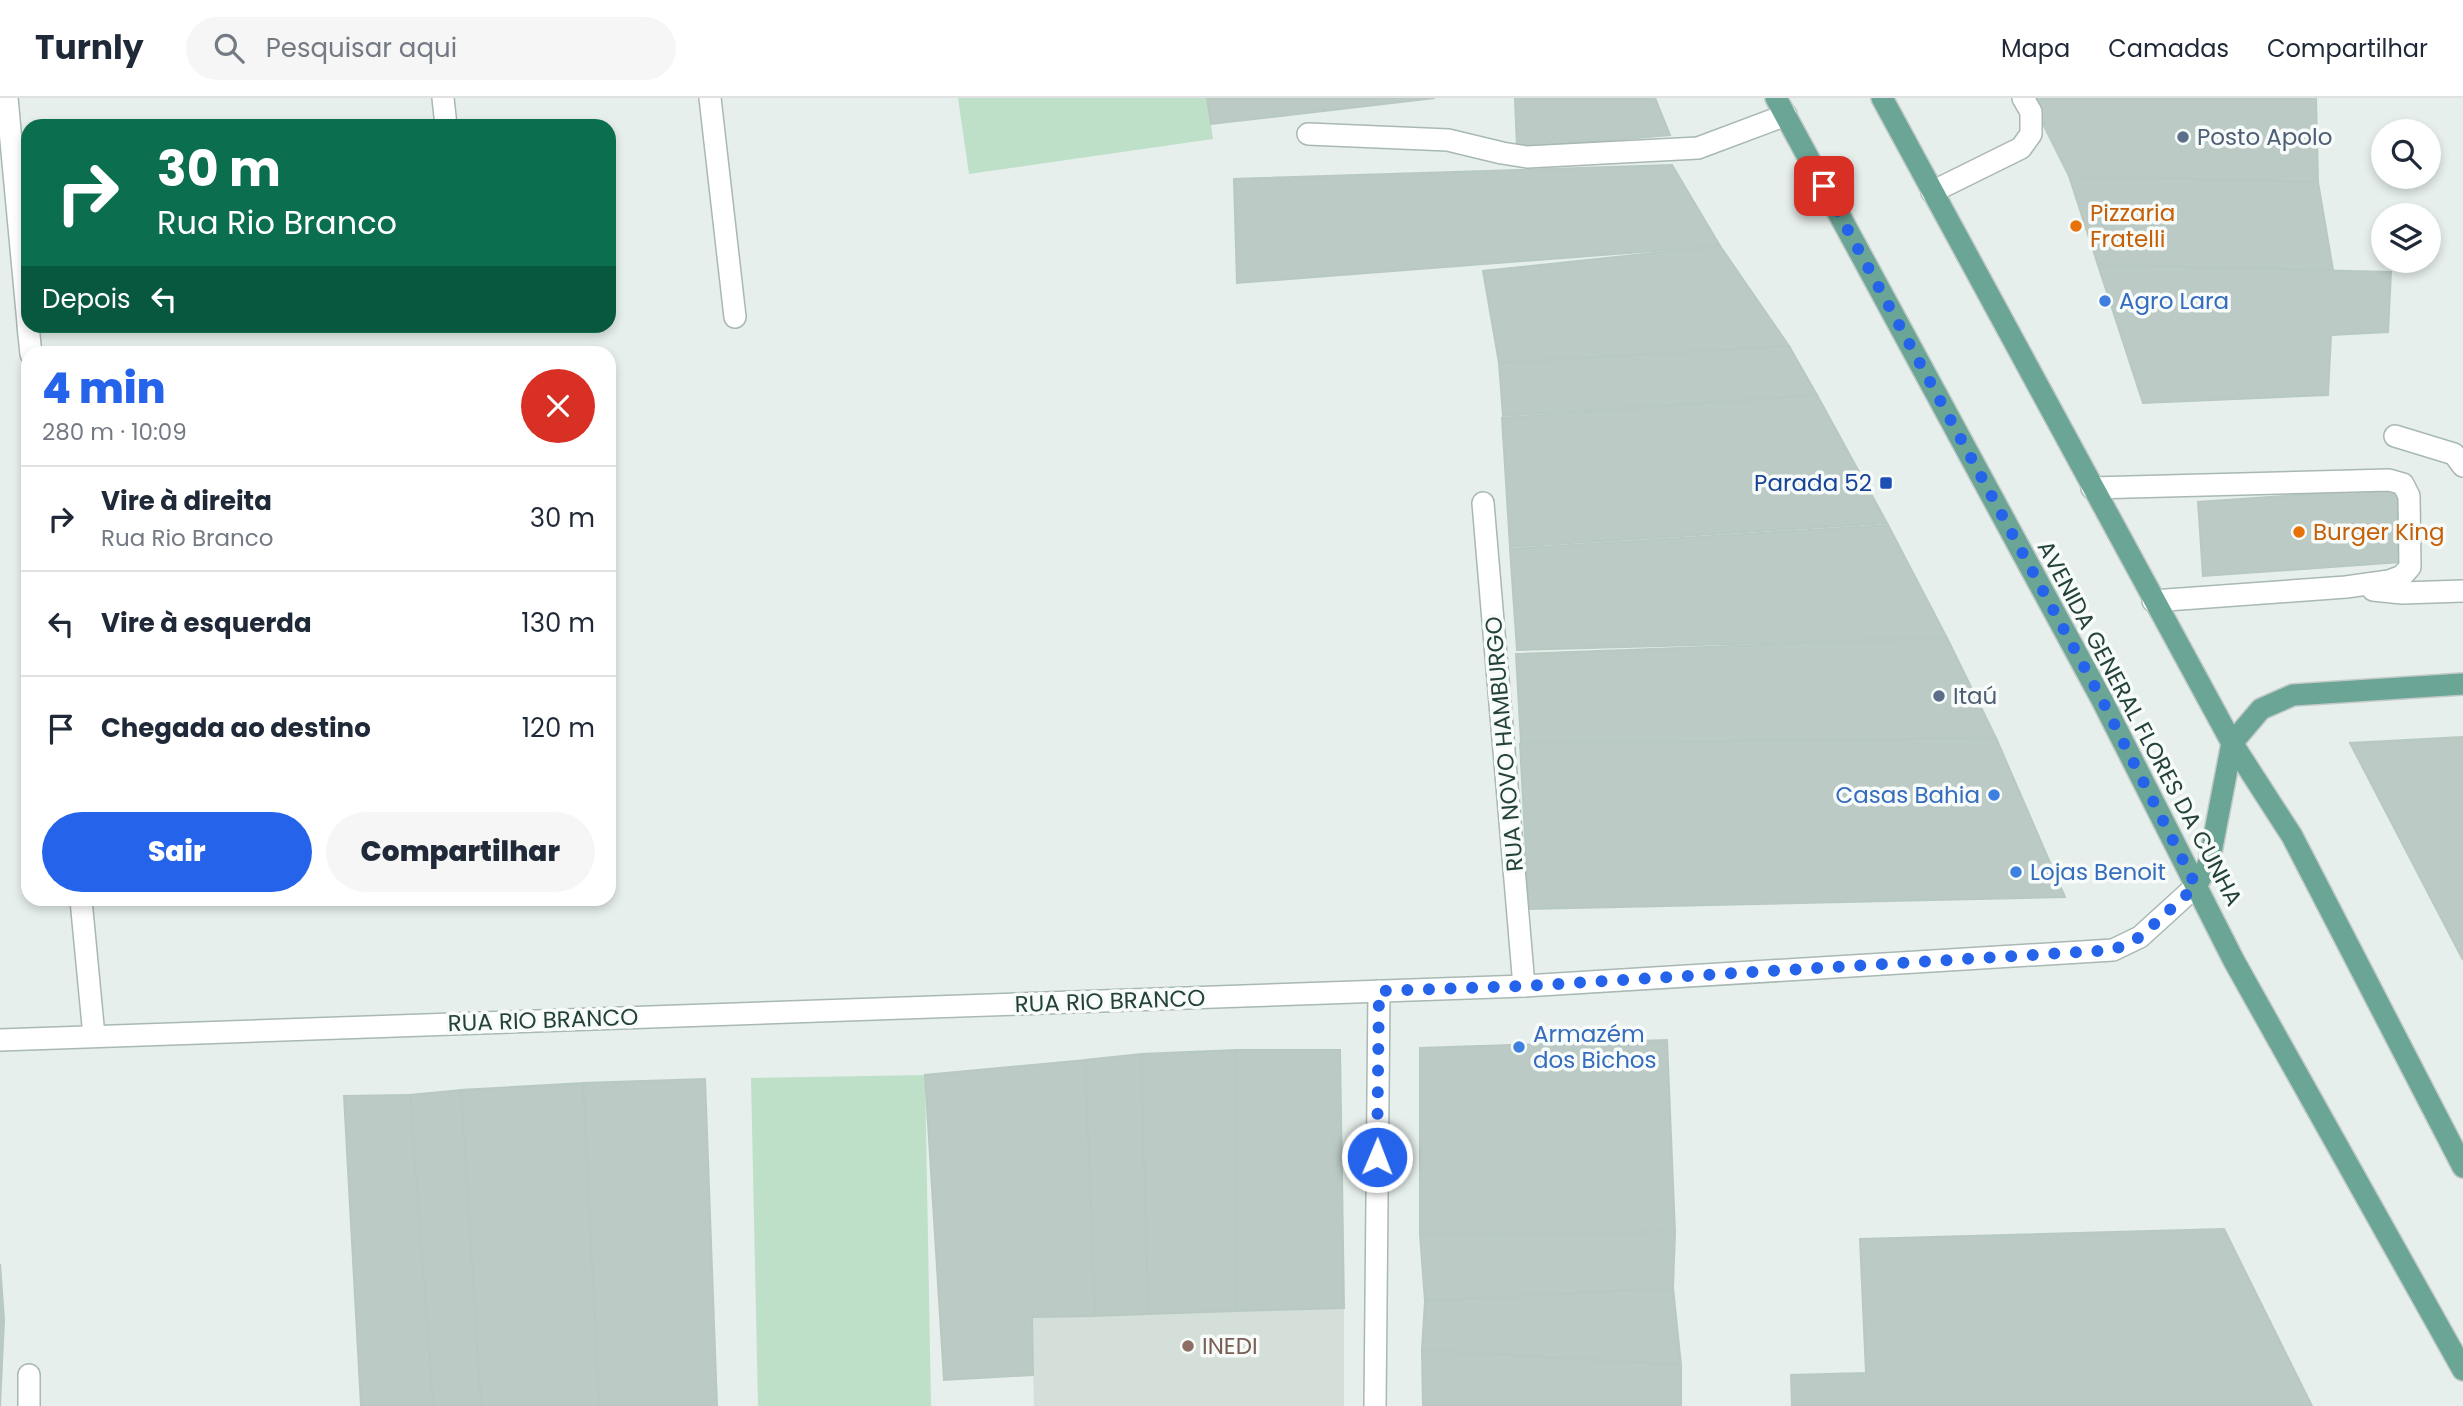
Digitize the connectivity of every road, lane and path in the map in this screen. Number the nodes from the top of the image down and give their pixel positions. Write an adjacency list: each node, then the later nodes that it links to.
1 (7, 98): 10 (street)
2 (443, 98): 7 (street)
3 (710, 98): 11 (street)
4 (1882, 98): 9 (main road)
5 (2023, 98): 9 (street)
6 (1781, 106): 8 (street); 21 (main road, AVENIDA GENERAL FLORES DA CUNHA)
7 (445, 119)
8 (1308, 134)
9 (1932, 192): 14 (main road)
10 (21, 249)
11 (735, 317)
12 (2395, 436): 13 (street)
13 (2463, 466)
14 (2092, 488): 16 (street); 18 (main road)
15 (1483, 503): 23 (street, RUA NOVO HAMBURGO)
16 (2346, 587): 17 (street); 18 (street)
17 (2463, 591)
18 (2153, 601): 20 (main road)
19 (2463, 684): 20 (main road)
20 (2232, 743): 21 (main road); 27 (main road)
21 (2196, 886): 23 (street, RUA RIO BRANCO); 28 (main road, AVENIDA GENERAL FLORES DA CUNHA)
22 (82, 906): 25 (street)
23 (1524, 986): 24 (street, RUA RIO BRANCO)
24 (1379, 991): 25 (street, RUA RIO BRANCO); 31 (street)
25 (94, 1036): 26 (street, RUA RIO BRANCO)
26 (0, 1040)
27 (2463, 1167)
28 (2463, 1370)
29 (29, 1375): 30 (street)
30 (29, 1406)
31 (1375, 1406)

